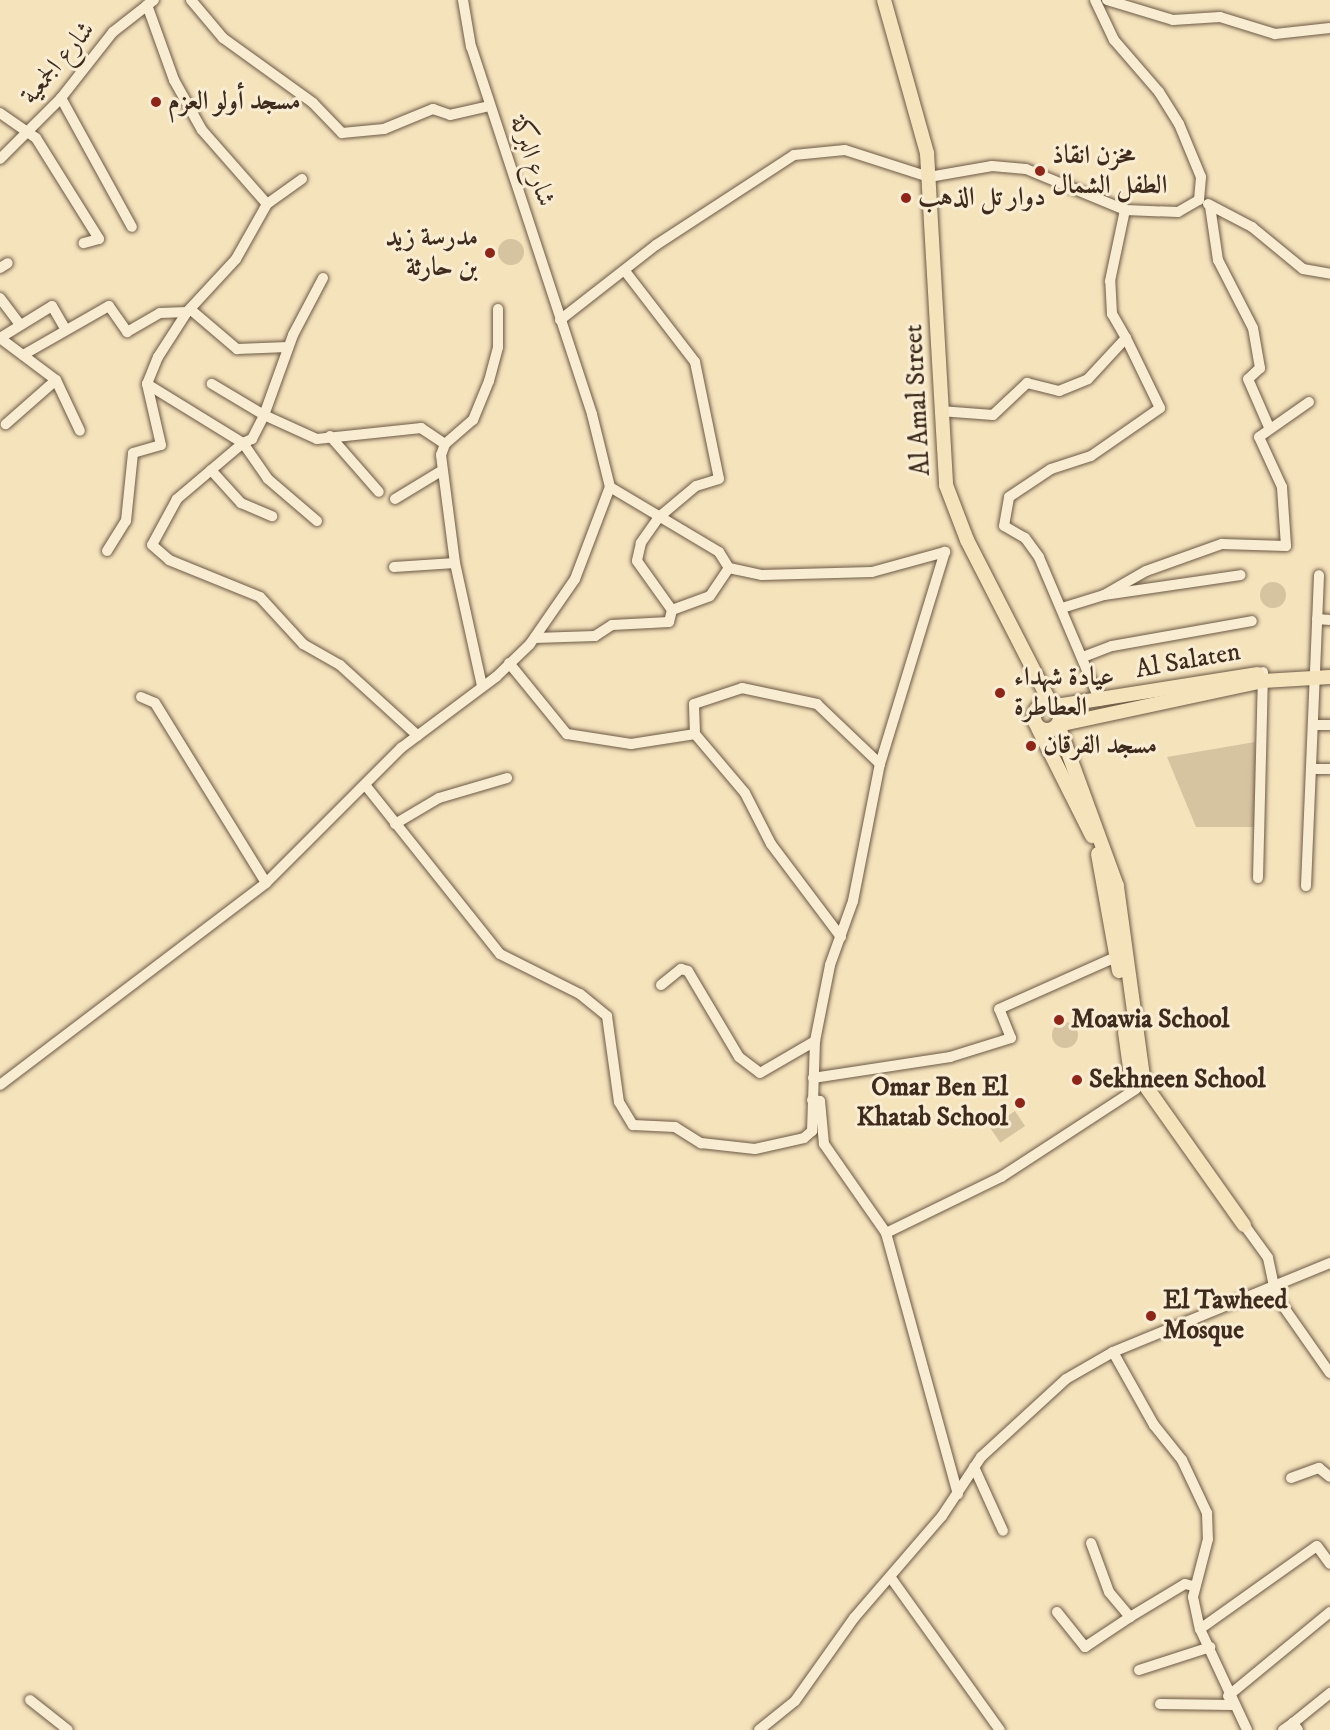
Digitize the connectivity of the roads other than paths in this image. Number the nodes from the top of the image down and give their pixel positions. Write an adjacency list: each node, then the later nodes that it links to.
1 (191, 0): 9 (street)
2 (463, 0): 9 (street, شارع البركة)
3 (884, 0): 13 (main road, Al Amal Street)
4 (1095, 0): 15 (street)
5 (1107, 0): 7 (street)
6 (150, 2): 8 (street, شارع الجمعية); 16 (street)
7 (1330, 28)
8 (61, 98): 11 (street, شارع الجمعية); 19 (street)
9 (490, 106): 27 (street, شارع البركة)
10 (0, 113): 11 (street)
11 (29, 133): 12 (street, شارع الجمعية); 20 (street)
12 (1, 158)
13 (929, 177): 18 (street); 21 (street); 38 (main road, Al Amal Street)
14 (302, 179): 16 (street)
15 (1199, 200): 17 (street); 18 (street)
16 (267, 204): 26 (street)
17 (1210, 206): 22 (street); 41 (street)
18 (1125, 210): 31 (street)
19 (132, 227)
20 (84, 243)
21 (626, 271): 27 (street); 52 (street)
22 (1330, 274)
23 (323, 278): 32 (street)
24 (0, 298): 28 (street)
25 (498, 309): 45 (street)
26 (188, 310): 29 (street); 32 (street); 35 (street)
27 (560, 320): 48 (street, شارع البركة)
28 (19, 323): 29 (street); 30 (street)
29 (64, 327): 33 (street)
30 (0, 338): 33 (street)
31 (1126, 338): 38 (street); 61 (street)
32 (288, 347): 39 (street)
33 (23, 355): 34 (street)
34 (56, 380): 40 (street); 42 (street)
35 (147, 384): 44 (street); 54 (street)
36 (212, 384): 39 (street)
37 (1309, 402): 41 (street)
38 (940, 411): 76 (main road, Al Amal Street)
39 (264, 415): 43 (street); 44 (street)
40 (6, 424)
41 (1269, 427): 60 (street)
42 (80, 431)
43 (330, 436): 45 (street); 49 (street)
44 (243, 443): 46 (street); 53 (street)
45 (445, 444): 47 (street)
46 (211, 470): 51 (street); 82 (street)
47 (441, 471): 50 (street); 55 (street)
48 (610, 487): 52 (street); 66 (street)
49 (379, 492)
50 (395, 499)
51 (272, 516)
52 (659, 516): 57 (street); 62 (street)
53 (317, 521)
54 (107, 552)
55 (455, 563): 56 (street); 73 (street)
56 (394, 567)
57 (729, 568): 62 (street); 83 (street)
58 (1319, 574): 63 (street)
59 (1241, 575): 60 (street)
60 (1104, 595): 61 (street)
61 (1062, 608): 67 (street)
62 (672, 610): 66 (street)
63 (1317, 619): 64 (street); 70 (street)
64 (1330, 620)
65 (1252, 621): 67 (street)
66 (536, 638): 68 (street)
67 (1083, 657): 75 (street)
68 (509, 663): 73 (street); 81 (street)
69 (1330, 669): 70 (main road, Al Salaten)
70 (1313, 673): 71 (main road, Al Salaten); 72 (main road, Al Salaten); 78 (street)
71 (1263, 677): 75 (main road, Al Salaten); 77 (main road, Al Salaten); 89 (street)
72 (1330, 677)
73 (482, 686): 82 (street)
74 (141, 697): 90 (street)
75 (1100, 701): 76 (main road, Al Salaten)
76 (1053, 705): 77 (main road, Al Amal Street); 80 (main road)
77 (1058, 725): 80 (main road, Al Salaten); 100 (main road, Al Amal Street)
78 (1314, 725): 79 (street); 84 (street)
79 (1330, 725)
80 (1038, 728): 93 (main road)
81 (695, 734): 83 (street); 92 (street)
82 (418, 736): 87 (street)
83 (880, 764): 92 (street)
84 (1314, 769): 85 (street); 91 (street)
85 (1330, 769)
86 (507, 778): 88 (street)
87 (366, 786): 88 (street); 90 (street)
88 (395, 824): 99 (street)
89 (1258, 878)
90 (266, 883): 97 (street)
91 (1306, 886)
92 (841, 937): 95 (street)
93 (1118, 956): 96 (street); 98 (main road)
94 (661, 986): 95 (street)
95 (815, 1041): 96 (street)
96 (813, 1078): 99 (street)
97 (0, 1085)
98 (1136, 1089): 100 (main road); 101 (street)
99 (812, 1100): 101 (street)
100 (1245, 1226): 103 (street)
101 (886, 1233): 109 (street)
102 (1330, 1263): 103 (street)
103 (1273, 1286): 104 (street); 105 (street)
104 (1113, 1352): 106 (street); 114 (street)
105 (1330, 1373)
106 (974, 1467): 109 (street); 110 (street)
107 (1330, 1477): 108 (street)
108 (1291, 1478)
109 (958, 1494): 113 (street)
110 (1003, 1532)
111 (1091, 1543): 117 (street)
112 (1330, 1564): 118 (street)
113 (891, 1578): 127 (street); 128 (street)
114 (1194, 1586): 117 (street); 118 (street)
115 (1057, 1612): 117 (street)
116 (1330, 1612): 123 (street)
117 (1130, 1617)
118 (1200, 1629): 119 (street)
119 (1210, 1647): 120 (street); 123 (street)
120 (1139, 1670)
121 (1330, 1693): 125 (street)
122 (30, 1700): 126 (street)
123 (1231, 1701): 124 (street); 129 (street)
124 (1160, 1704)
125 (1296, 1726): 130 (street)
126 (68, 1730)
127 (759, 1730)
128 (1000, 1730)
129 (1247, 1730)
130 (1283, 1730)

